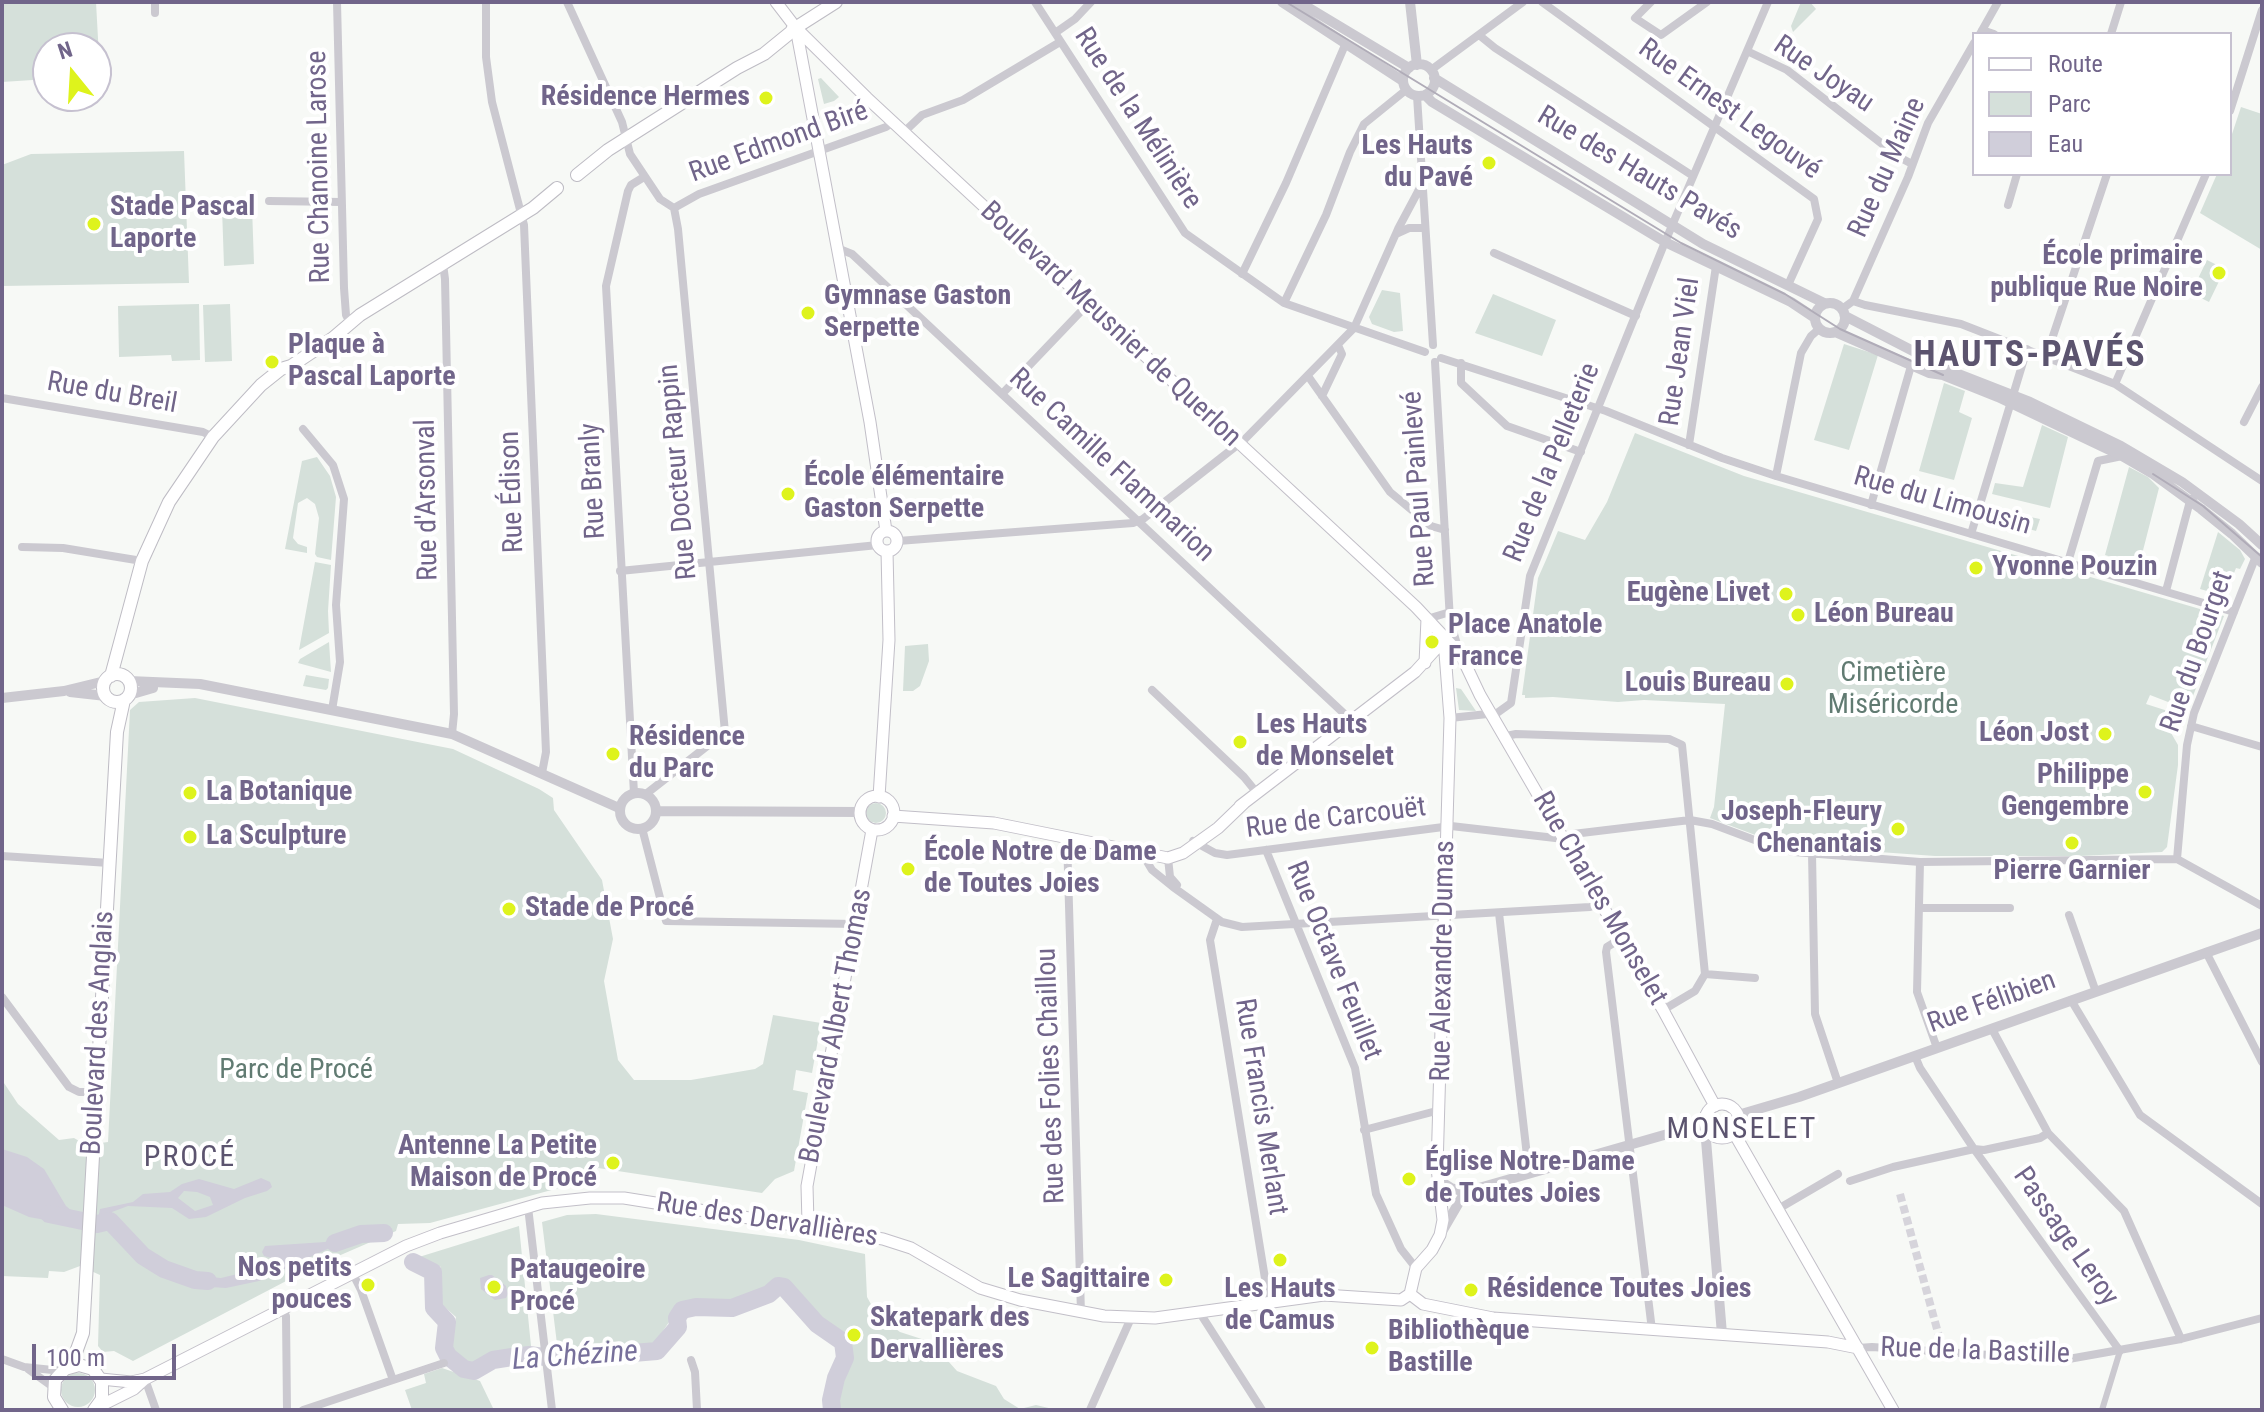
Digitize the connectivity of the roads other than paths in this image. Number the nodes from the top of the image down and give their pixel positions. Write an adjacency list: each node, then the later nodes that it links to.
1 (155, 2): 20 (street)
2 (337, 2): 48 (street, Rue Chanoine Larose)
3 (486, 2): 51 (street, Rue Édison)
4 (567, 2): 38 (street, Rue Edmond Biré)
5 (776, 2): 21 (main road, Boulevard Meusnier de Querlon)
6 (836, 2): 21 (main road, Boulevard des Anglais)
7 (1035, 2): 24 (street, Rue de la Mélinière)
8 (1091, 2): 24 (street)
9 (1282, 2): 27 (street)
10 (1299, 2): 30 (street)
11 (1410, 2): 30 (street)
12 (1523, 2): 25 (street)
13 (1542, 2): 36 (street, Rue Ernest Legouvé)
14 (1651, 2): 15 (street)
15 (1707, 2)
16 (1768, 2): 29 (street, Rue de la Pelleterie)
17 (1998, 2): 22 (street)
18 (2121, 2): 23 (street)
19 (2262, 10): 34 (street)
20 (155, 13)
21 (796, 28): 35 (main road, Boulevard Meusnier de Querlon); 38 (main road, Boulevard des Anglais); 39 (main road)
22 (1981, 32)
23 (2112, 32)
24 (1055, 33): 26 (street, Rue de la Mélinière)
25 (1479, 35): 31 (street); 41 (street)
26 (1060, 42): 37 (street, Rue Edmond Biré); 59 (street, Rue de la Mélinière)
27 (1345, 45): 32 (street); 59 (street)
28 (1972, 46): 40 (street, Rue du Maine)
29 (1747, 51): 36 (street, Rue de la Pelleterie); 40 (street, Rue Joyau)
30 (1413, 66): 31 (street, Rue des Hauts Pavés); 32 (street)
31 (1433, 74): 33 (street); 54 (street, Rue des Hauts Pavés)
32 (1405, 86): 33 (street, Rue des Hauts Pavés); 62 (street)
33 (1421, 95): 46 (street); 54 (street, Rue des Hauts Pavés)
34 (2232, 102)
35 (893, 122): 37 (main road, Boulevard Meusnier de Querlon); 39 (street, Rue Edmond Biré)
36 (1715, 127): 41 (street, Rue de la Pelleterie); 60 (street, Rue Ernest Legouvé)
37 (904, 132): 64 (main road, Boulevard Meusnier de Querlon)
38 (627, 142): 45 (street, Rue Edmond Biré); 51 (main road, Boulevard des Anglais)
39 (818, 151): 50 (street, Rue Edmond Biré); 55 (main road)
40 (1912, 164): 61 (street, Rue du Maine)
41 (1693, 176): 54 (street, Rue de la Pelleterie)
42 (2016, 176): 49 (street)
43 (2106, 176): 74 (street)
44 (2205, 176): 79 (street)
45 (644, 177): 50 (street, Rue Edmond Biré); 109 (street, Rue Branly)
46 (1422, 184): 52 (street); 53 (street)
47 (269, 201): 48 (street)
48 (341, 202): 68 (street, Rue Chanoine Larose)
49 (2008, 205)
50 (674, 208): 106 (street, Rue Docteur Rappin)
51 (520, 212): 57 (main road, Boulevard des Anglais); 135 (street, Rue Édison)
52 (1425, 228): 53 (street); 72 (street)
53 (1398, 233): 69 (street)
54 (1669, 233): 58 (street, Rue des Hauts Pavés); 60 (street, Rue des Hauts Pavés); 66 (street, Rue de la Pelleterie)
55 (837, 248): 81 (street, Rue Camille Flammarion); 99 (main road)
56 (1494, 253): 66 (street)
57 (443, 264): 68 (main road, Boulevard des Anglais); 132 (street, Rue d'Arsonval)
58 (1716, 266): 67 (street, Rue des Hauts Pavés); 90 (street, Rue Jean Viel)
59 (1242, 274): 62 (street, Rue de la Mélinière)
60 (1788, 285): 63 (street, Rue des Hauts Pavés)
61 (1853, 301): 65 (street); 73 (street)
62 (1284, 303): 69 (street, Rue de la Mélinière)
63 (1824, 303): 65 (street); 67 (street)
64 (1088, 304): 81 (street); 89 (main road, Boulevard Meusnier de Querlon)
65 (1844, 312): 70 (street); 84 (street)
66 (1636, 316): 85 (street, Rue de la Pelleterie)
67 (1817, 323): 70 (street); 93 (street)
68 (351, 326): 88 (main road, Boulevard des Anglais)
69 (1354, 328): 71 (street); 72 (street, Rue de la Mélinière)
70 (1835, 332): 77 (street)
71 (1338, 345): 78 (street); 82 (street)
72 (1429, 348): 75 (street); 75 (street)
73 (2027, 349): 74 (street); 84 (street)
74 (2046, 357): 79 (street)
75 (1438, 360): 76 (street, Rue du Limousin); 98 (street, Rue Paul Painlevé)
76 (1461, 363): 85 (street, Rue du Limousin); 91 (street)
77 (1911, 366): 84 (street); 96 (street)
78 (1308, 376): 82 (street); 89 (street)
79 (2115, 384): 94 (street)
80 (2262, 387): 86 (street)
81 (1002, 394): 97 (street, Rue Camille Flammarion)
82 (1322, 396): 98 (street)
83 (2, 398): 88 (street, Rue du Breil)
84 (2011, 398): 92 (street); 95 (street); 100 (street)
85 (1598, 409): 90 (street, Rue du Limousin); 91 (street, Rue de la Pelleterie)
86 (2244, 422)
87 (303, 429): 126 (street)
88 (213, 437): 107 (main road, Boulevard des Anglais)
89 (1239, 445): 97 (street); 113 (main road, Boulevard Meusnier de Querlon)
90 (1689, 445): 93 (street, Rue du Limousin)
91 (1581, 452): 127 (street, Rue de la Pelleterie)
92 (2122, 456): 95 (street); 108 (street)
93 (1776, 476): 96 (street, Rue du Limousin)
94 (2262, 481)
95 (2193, 497): 102 (street); 105 (street); 110 (street)
96 (1871, 505): 100 (street, Rue du Limousin)
97 (1137, 521): 101 (street); 129 (street, Rue Camille Flammarion)
98 (1445, 530): 112 (street, Rue Paul Painlevé)
99 (886, 531): 101 (main road); 104 (main road)
100 (1971, 534): 108 (street, Rue du Limousin)
101 (898, 541): 104 (main road)
102 (2262, 545)
103 (22, 547): 107 (street)
104 (883, 548): 106 (street); 139 (main road)
105 (2259, 559): 111 (street, Rue du Bourget)
106 (710, 560): 109 (street); 138 (street, Rue Docteur Rappin)
107 (142, 561): 114 (main road, Boulevard des Anglais)
108 (2068, 562): 110 (street, Rue du Limousin)
109 (620, 571): 136 (street, Rue Branly)
110 (2166, 591): 111 (street, Rue du Limousin)
111 (2234, 612): 130 (street, Rue du Bourget)
112 (1450, 616): 113 (street); 115 (street); 116 (street)
113 (1427, 619): 115 (main road); 117 (main road)
114 (123, 632): 119 (main road, Boulevard des Anglais); 120 (main road, Boulevard des Anglais)
115 (1444, 640): 116 (main road); 117 (main road); 118 (main road)
116 (1461, 655): 123 (main road, Rue Charles Monselet)
117 (1425, 664): 118 (main road); 129 (main road)
118 (1446, 664): 123 (main road, Rue Charles Monselet); 128 (main road, Rue Alexandre Dumas)
119 (108, 679): 120 (main road); 122 (street); 125 (main road, Boulevard des Anglais)
120 (127, 688): 125 (main road); 126 (street); 131 (main road, Boulevard des Anglais)
121 (1152, 690): 137 (street)
122 (64, 691): 124 (street); 125 (street)
123 (1480, 695): 127 (main road, Rue Charles Monselet)
124 (2, 698)
125 (108, 698): 131 (main road, Boulevard des Anglais)
126 (332, 710): 132 (street)
127 (1492, 714): 128 (street); 133 (main road, Rue Charles Monselet)
128 (1450, 718): 145 (main road, Rue Alexandre Dumas)
129 (1352, 721): 137 (main road)
130 (2191, 726): 134 (street); 158 (street, Rue du Bourget)
131 (117, 732): 160 (main road, Boulevard des Anglais)
132 (452, 734): 135 (street)
133 (1506, 736): 144 (street); 150 (main road, Rue Charles Monselet)
134 (2262, 747)
135 (542, 773): 140 (street)
136 (634, 793): 138 (street); 140 (street)
137 (1257, 793): 148 (main road)
138 (646, 794): 141 (street)
139 (879, 797): 142 (main road); 143 (main road)
140 (619, 808): 146 (street)
141 (656, 811): 142 (street); 146 (street)
142 (860, 812): 147 (main road)
143 (893, 816): 147 (main road); 149 (main road)
144 (1690, 820): 150 (street, Rue de Carcouët); 154 (street); 175 (street)
145 (1447, 827): 150 (street, Rue de Carcouët); 152 (street, Rue de Carcouët); 168 (main road, Rue Alexandre Dumas)
146 (642, 828): 170 (street)
147 (872, 830): 170 (main road, Boulevard Albert Thomas)
148 (1205, 834): 151 (main road); 153 (street, Rue de Carcouët)
149 (1067, 838): 155 (main road); 211 (street, Rue des Folies Chaillou)
150 (1564, 839): 162 (main road, Rue Charles Monselet)
151 (1193, 843): 153 (street, Rue de Carcouët); 157 (main road)
152 (1266, 850): 153 (street, Rue de Carcouët); 171 (street, Rue Octave Feuillet)
153 (1210, 851)
154 (1812, 853): 159 (street); 185 (street)
155 (1147, 855): 157 (main road); 161 (street)
156 (2, 856): 160 (street)
157 (1172, 859): 161 (street)
158 (2177, 859): 159 (street); 163 (street)
159 (1920, 862): 164 (street)
160 (109, 863): 186 (main road, Boulevard des Anglais)
161 (1189, 897): 169 (street)
162 (1600, 904): 166 (street); 173 (main road, Rue Charles Monselet)
163 (2262, 906)
164 (1920, 908): 165 (street); 182 (street)
165 (2010, 908)
166 (1499, 913): 168 (street); 196 (street)
167 (2069, 915): 177 (street)
168 (1444, 916): 171 (street); 188 (main road, Rue Alexandre Dumas)
169 (1217, 919): 171 (street); 209 (street, Rue Francis Merlant)
170 (856, 924): 204 (main road, Boulevard Albert Thomas)
171 (1296, 925): 191 (street, Rue Octave Feuillet)
172 (2262, 933): 174 (street, Rue Félibien)
173 (1620, 939): 180 (main road, Rue Charles Monselet); 194 (street)
174 (2206, 952): 177 (street, Rue Félibien); 184 (street)
175 (1705, 974): 176 (street); 180 (street)
176 (1755, 978)
177 (2096, 992): 179 (street, Rue Félibien)
178 (2, 997): 186 (street)
179 (2071, 1000): 181 (street, Rue Félibien); 201 (street)
180 (1663, 1010): 187 (main road, Rue Charles Monselet)
181 (1992, 1029): 182 (street, Rue Félibien); 193 (street)
182 (1937, 1048): 183 (street, Rue Félibien)
183 (1915, 1056): 185 (street, Rue Félibien); 195 (street, Passage Leroy)
184 (2262, 1062)
185 (1838, 1083): 189 (street, Rue Félibien)
186 (96, 1092): 217 (main road, Boulevard des Anglais)
187 (1715, 1106): 189 (main road); 190 (main road)
188 (1440, 1110): 191 (street); 198 (main road, Rue Alexandre Dumas)
189 (1738, 1115): 192 (main road)
190 (1707, 1127): 192 (main road); 194 (street); 218 (street)
191 (1364, 1130): 206 (street, Rue Octave Feuillet)
192 (1734, 1133): 203 (main road)
193 (2048, 1133): 195 (street); 219 (street)
194 (1630, 1145): 196 (street); 216 (street)
195 (1974, 1149): 199 (street); 222 (street, Passage Leroy)
196 (1529, 1173): 200 (street)
197 (1838, 1174): 203 (street)
198 (1437, 1179): 200 (street); 205 (main road, Rue Alexandre Dumas)
199 (1850, 1181)
200 (1465, 1192): 205 (street)
201 (2262, 1204)
202 (528, 1207): 204 (main road, Rue des Dervallières); 207 (main road, Rue des Dervallières); 236 (street)
203 (1778, 1209): 215 (main road)
204 (808, 1223): 211 (main road, Rue des Dervallières)
205 (1440, 1235): 206 (main road)
206 (1416, 1268): 208 (main road)
207 (353, 1274): 210 (main road, Rue des Dervallières); 230 (street)
208 (1410, 1294): 209 (main road, Rue des Dervallières); 216 (main road, Rue de la Bastille)
209 (1269, 1303): 212 (main road, Rue des Dervallières)
210 (282, 1309): 229 (main road, Rue des Dervallières); 234 (street)
211 (1081, 1313): 213 (main road, Rue des Dervallières)
212 (1200, 1313): 213 (main road, Rue des Dervallières); 239 (street)
213 (1131, 1318): 238 (street)
214 (2262, 1318): 219 (street, Rue de la Bastille)
215 (1844, 1324): 220 (main road, Rue de la Bastille); 221 (main road)
216 (1652, 1330): 218 (main road, Rue de la Bastille)
217 (83, 1333): 227 (main road, Boulevard des Anglais); 228 (main road, Boulevard des Anglais)
218 (1722, 1334): 220 (main road, Rue de la Bastille)
219 (2181, 1339): 222 (street, Rue de la Bastille)
220 (1828, 1342): 221 (main road, Rue de la Bastille)
221 (1858, 1348): 222 (street, Rue de la Bastille); 240 (main road)
222 (2120, 1351): 241 (street)
223 (2, 1359): 226 (street)
224 (691, 1360): 237 (street)
225 (444, 1363): 230 (street)
226 (24, 1367): 227 (street); 231 (street)
227 (67, 1368): 228 (main road); 231 (main road, Boulevard des Anglais)
228 (97, 1374): 229 (main road, Rue des Dervallières); 232 (main road)
229 (145, 1379): 232 (main road, Rue des Dervallières); 233 (street)
230 (393, 1380): 235 (street)
231 (54, 1402)
232 (95, 1409)
233 (156, 1410)
234 (287, 1410)
235 (303, 1410)
236 (552, 1410)
237 (697, 1410)
238 (1090, 1410)
239 (1262, 1410)
240 (1893, 1410)
241 (2102, 1410)

